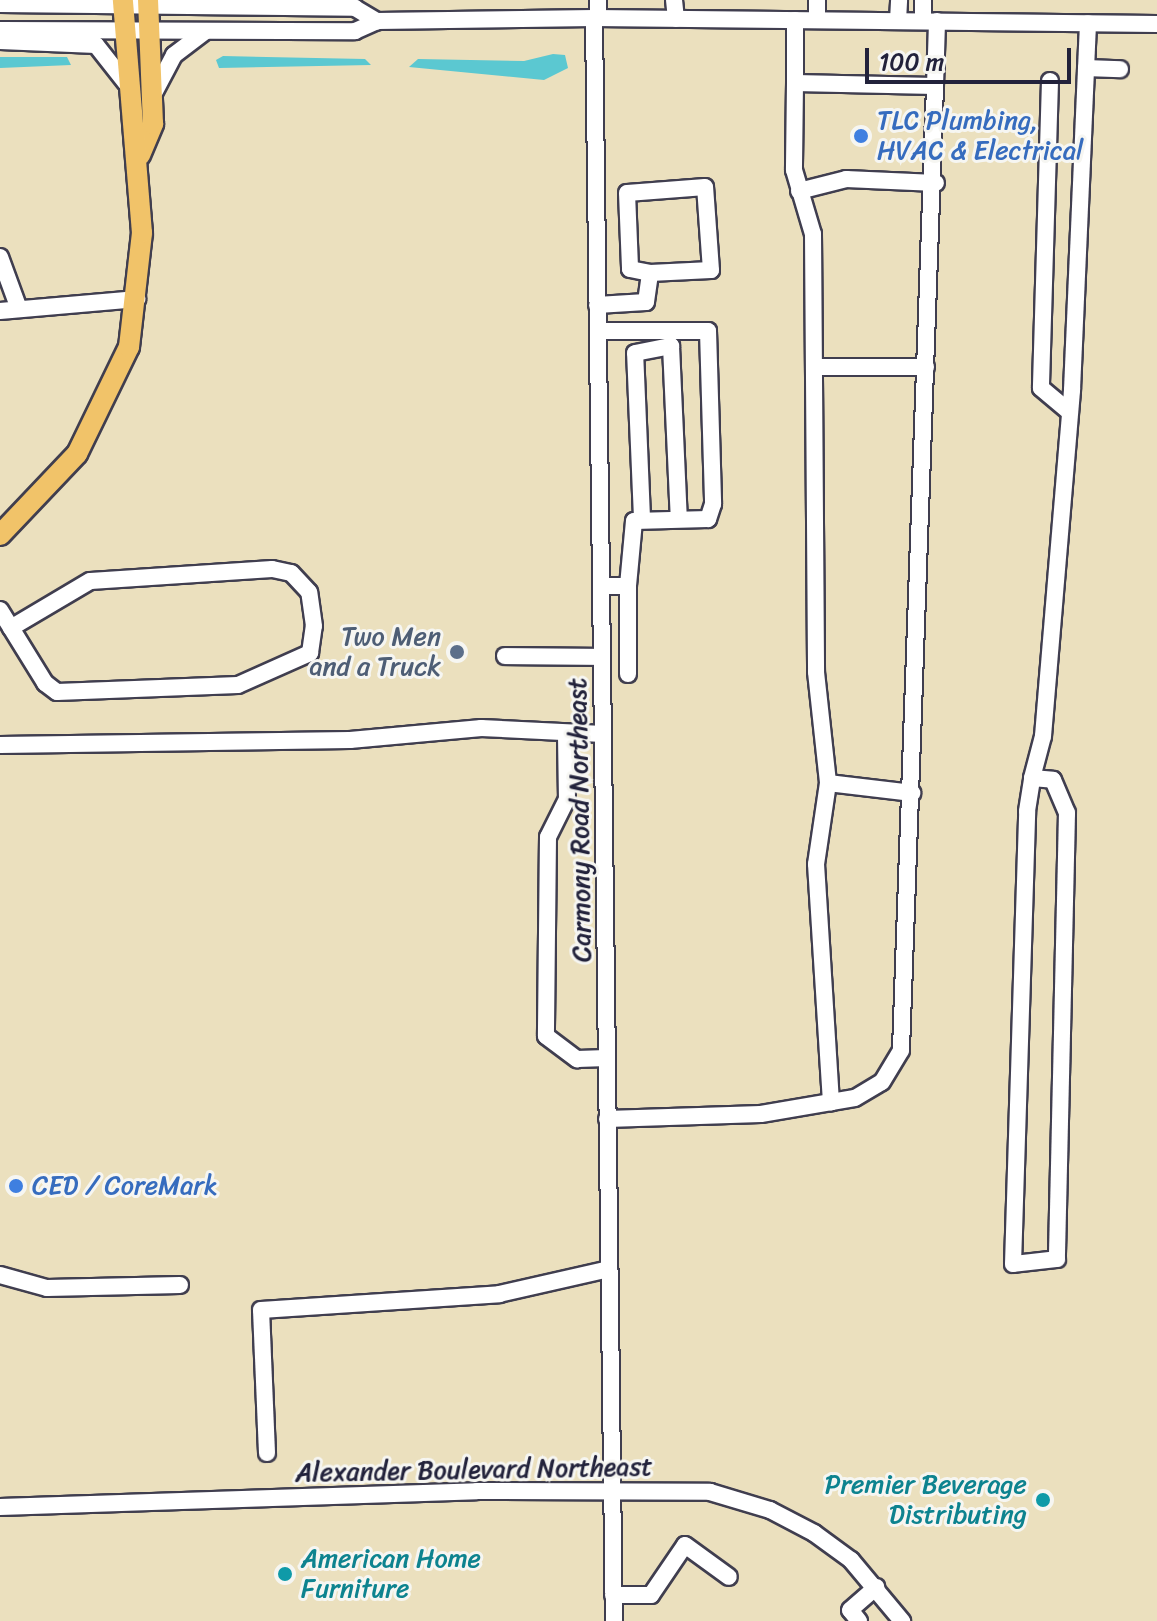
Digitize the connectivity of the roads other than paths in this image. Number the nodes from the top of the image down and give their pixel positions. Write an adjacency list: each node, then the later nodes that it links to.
1 (598, 0): 9 (street, Carmony Road Northeast)
2 (674, 0): 10 (street)
3 (817, 0): 12 (street)
4 (899, 0): 14 (street)
5 (923, 0): 15 (street)
6 (123, 1): 7 (street); 8 (street); 18 (main road)
7 (148, 2): 13 (street); 20 (main road)
8 (0, 4)
9 (596, 18): 10 (street); 13 (street); 36 (street, Carmony Road Northeast)
10 (676, 19): 11 (street)
11 (795, 20): 12 (street); 27 (street)
12 (817, 20): 14 (street)
13 (377, 21): 21 (street)
14 (898, 21): 15 (street)
15 (930, 21): 16 (street); 28 (street)
16 (1088, 23): 17 (street); 23 (street)
17 (1157, 24)
18 (124, 29): 19 (street); 20 (street); 26 (main road)
19 (0, 30)
20 (149, 30): 21 (street); 29 (main road)
21 (208, 30): 29 (street)
22 (0, 41): 26 (street)
23 (1086, 68): 24 (street); 42 (street)
24 (1120, 69)
25 (1050, 81): 42 (street)
26 (126, 83): 30 (main road)
27 (795, 83): 28 (street); 32 (street)
28 (935, 86): 31 (street)
29 (152, 96): 30 (main road)
30 (140, 155): 35 (main road)
31 (936, 183): 32 (street); 41 (street)
32 (799, 191): 40 (street)
33 (0, 257): 37 (street)
34 (650, 273): 34 (street); 36 (street)
35 (137, 299): 37 (street); 45 (main road)
36 (597, 305): 39 (street, Carmony Road Northeast)
37 (19, 309): 38 (street)
38 (0, 311)
39 (598, 331): 44 (street); 46 (street, Carmony Road Northeast)
40 (816, 367): 41 (street); 57 (street)
41 (926, 367): 58 (street)
42 (1068, 411): 56 (street)
43 (642, 518): 44 (street); 44 (street); 47 (street)
44 (679, 519)
45 (0, 535)
46 (601, 586): 47 (street); 51 (street, Carmony Road Northeast)
47 (628, 586): 52 (street)
48 (0, 610): 49 (street)
49 (11, 628): 49 (street)
50 (505, 656): 51 (street)
51 (602, 657): 53 (street, Carmony Road Northeast)
52 (628, 674)
53 (603, 734): 54 (street); 59 (street, Carmony Road Northeast)
54 (566, 736): 55 (street); 59 (street)
55 (0, 745)
56 (1032, 778): 56 (street)
57 (828, 783): 58 (street); 60 (street)
58 (912, 793): 60 (street)
59 (607, 1058): 61 (street, Carmony Road Northeast)
60 (831, 1103): 61 (street)
61 (607, 1119): 62 (street, Carmony Road Northeast)
62 (609, 1269): 65 (street); 66 (street, Carmony Road Northeast)
63 (0, 1275): 64 (street)
64 (180, 1285)
65 (267, 1453)
66 (612, 1489): 67 (street, Alexander Boulevard Northeast); 69 (street, Alexander Boulevard Northeast); 70 (street, Carmony Road Northeast)
67 (0, 1507)
68 (729, 1577): 70 (street)
69 (876, 1587): 72 (street); 73 (street, Alexander Boulevard Northeast)
70 (613, 1595): 71 (street, Carmony Road Northeast)
71 (614, 1621)
72 (859, 1621)
73 (902, 1621)

